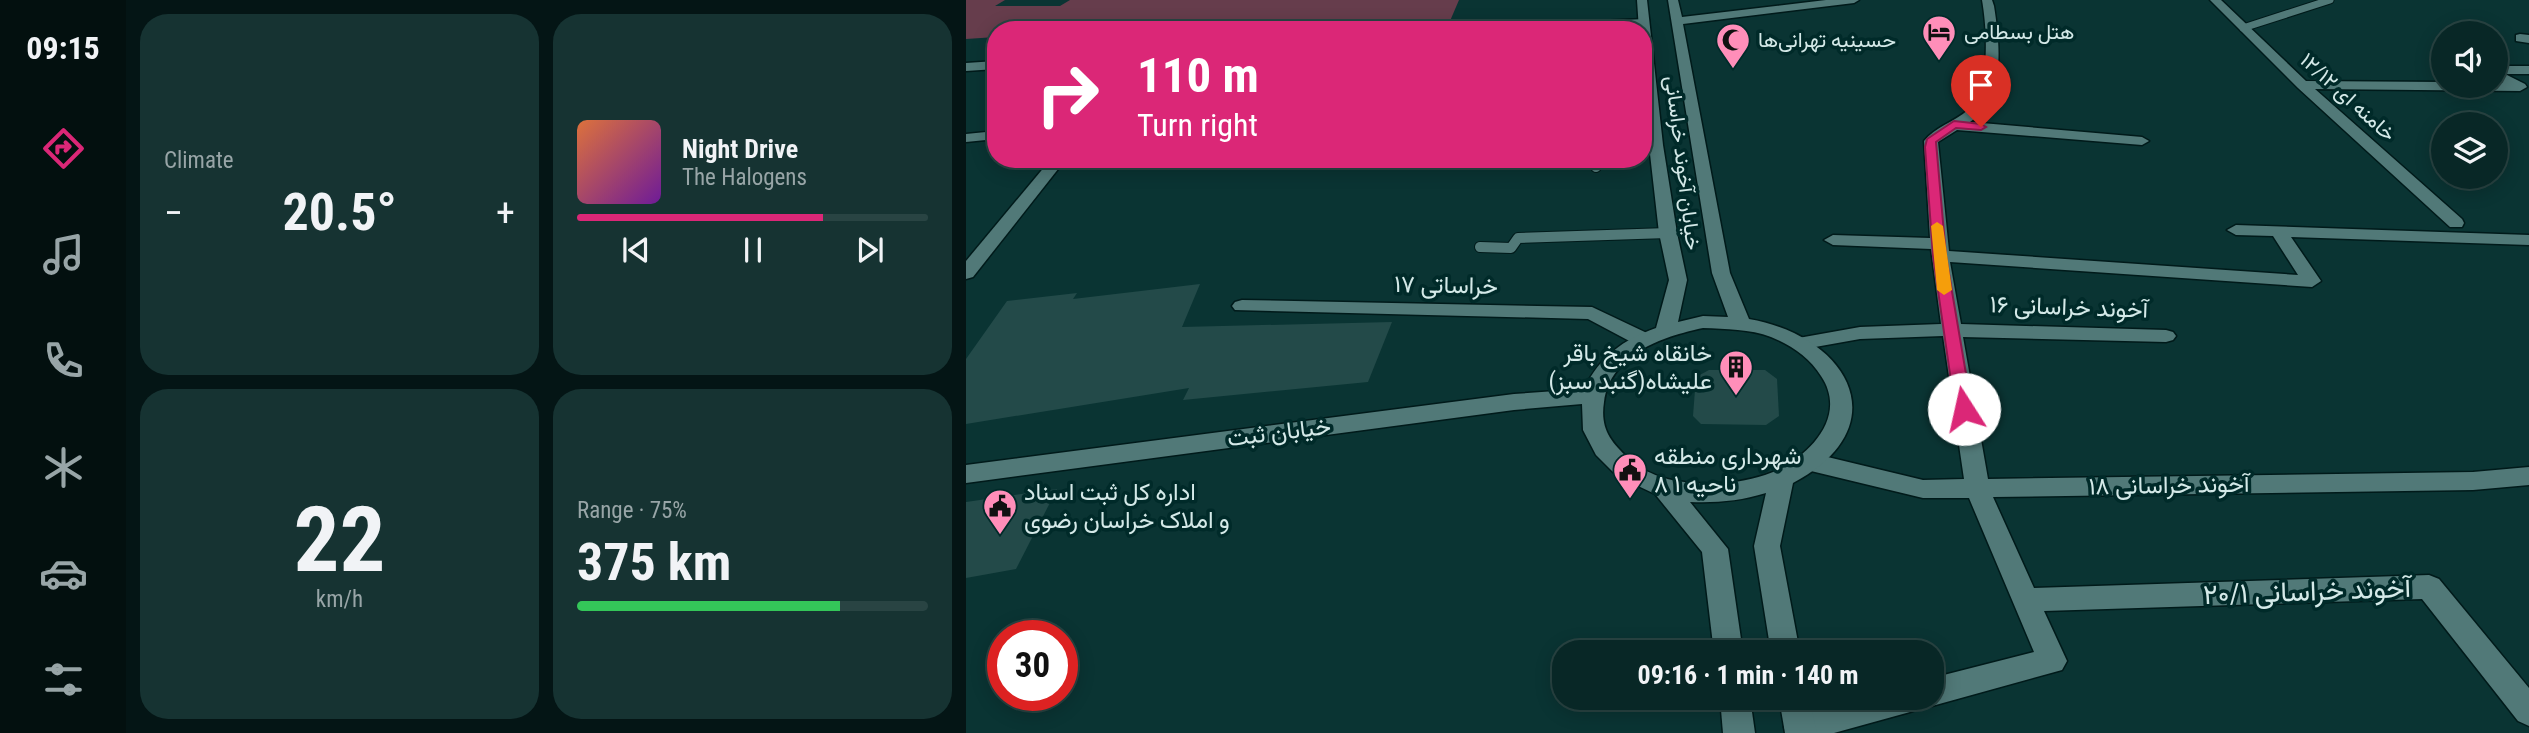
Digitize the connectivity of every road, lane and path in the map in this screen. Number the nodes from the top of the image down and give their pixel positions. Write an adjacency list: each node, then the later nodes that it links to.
1 (1642, 0): 7 (street, خیابان آخوند خراسانی)
2 (1673, 0): 8 (street, خیابان آخوند خراسانی)
3 (1854, 0): 8 (street)
4 (1987, 0): 18 (street)
5 (2215, 0): 9 (street, خامنه ای ۱۲/۱۲)
6 (2330, 0): 9 (lane)
7 (1645, 21)
8 (1676, 21): 34 (street, خیابان آخوند خراسانی)
9 (2243, 28): 15 (street, خامنه ای ۱۲/۱۲)
10 (987, 66): 11 (street)
11 (966, 67)
12 (2529, 70): 13 (street)
13 (2508, 71)
14 (2508, 80): 17 (street)
15 (2303, 85): 16 (street); 24 (street, خامنه ای ۱۲/۱۲)
16 (2431, 86)
17 (2508, 87)
18 (1954, 125): 21 (street); 31 (street)
19 (987, 136): 20 (street)
20 (966, 138)
21 (2141, 141)
22 (1652, 160): 26 (street, خیابان آخوند خراسانی)
23 (1052, 168): 32 (street)
24 (2456, 223)
25 (2236, 230): 27 (street)
26 (1668, 233): 30 (lane); 35 (street, خیابان آخوند خراسانی)
27 (2279, 233): 29 (street); 31 (street)
28 (1833, 240): 31 (street)
29 (2529, 240)
30 (1480, 247)
31 (1939, 250): 36 (street)
32 (966, 273)
33 (1242, 306): 38 (street, خراساتی ۱۷)
34 (1740, 322): 35 (street); 39 (street)
35 (1666, 329): 38 (street)
36 (1950, 330): 37 (street, آخوند خراسانی ۱۶); 39 (street, آخوند خراسانی ۱۶); 46 (street)
37 (2166, 336)
38 (1642, 340): 40 (street)
39 (1804, 343): 41 (street)
40 (1592, 396): 42 (street, خیابان ثبت); 45 (street)
41 (1811, 462): 44 (street); 46 (street, آخوند خراسانی ۱۸)
42 (966, 474)
43 (2529, 476): 46 (street, آخوند خراسانی ۱۸)
44 (1781, 481): 45 (street); 49 (street)
45 (1663, 487): 48 (street)
46 (1977, 488): 47 (street)
47 (2025, 600): 50 (street); 53 (street, آخوند خراسانی ۲۰/۱)
48 (1727, 640)
49 (1784, 640)
50 (1944, 689)
51 (1737, 710): 55 (street)
52 (1849, 710): 54 (street)
53 (2529, 711)
54 (1798, 720)
55 (1740, 733)

